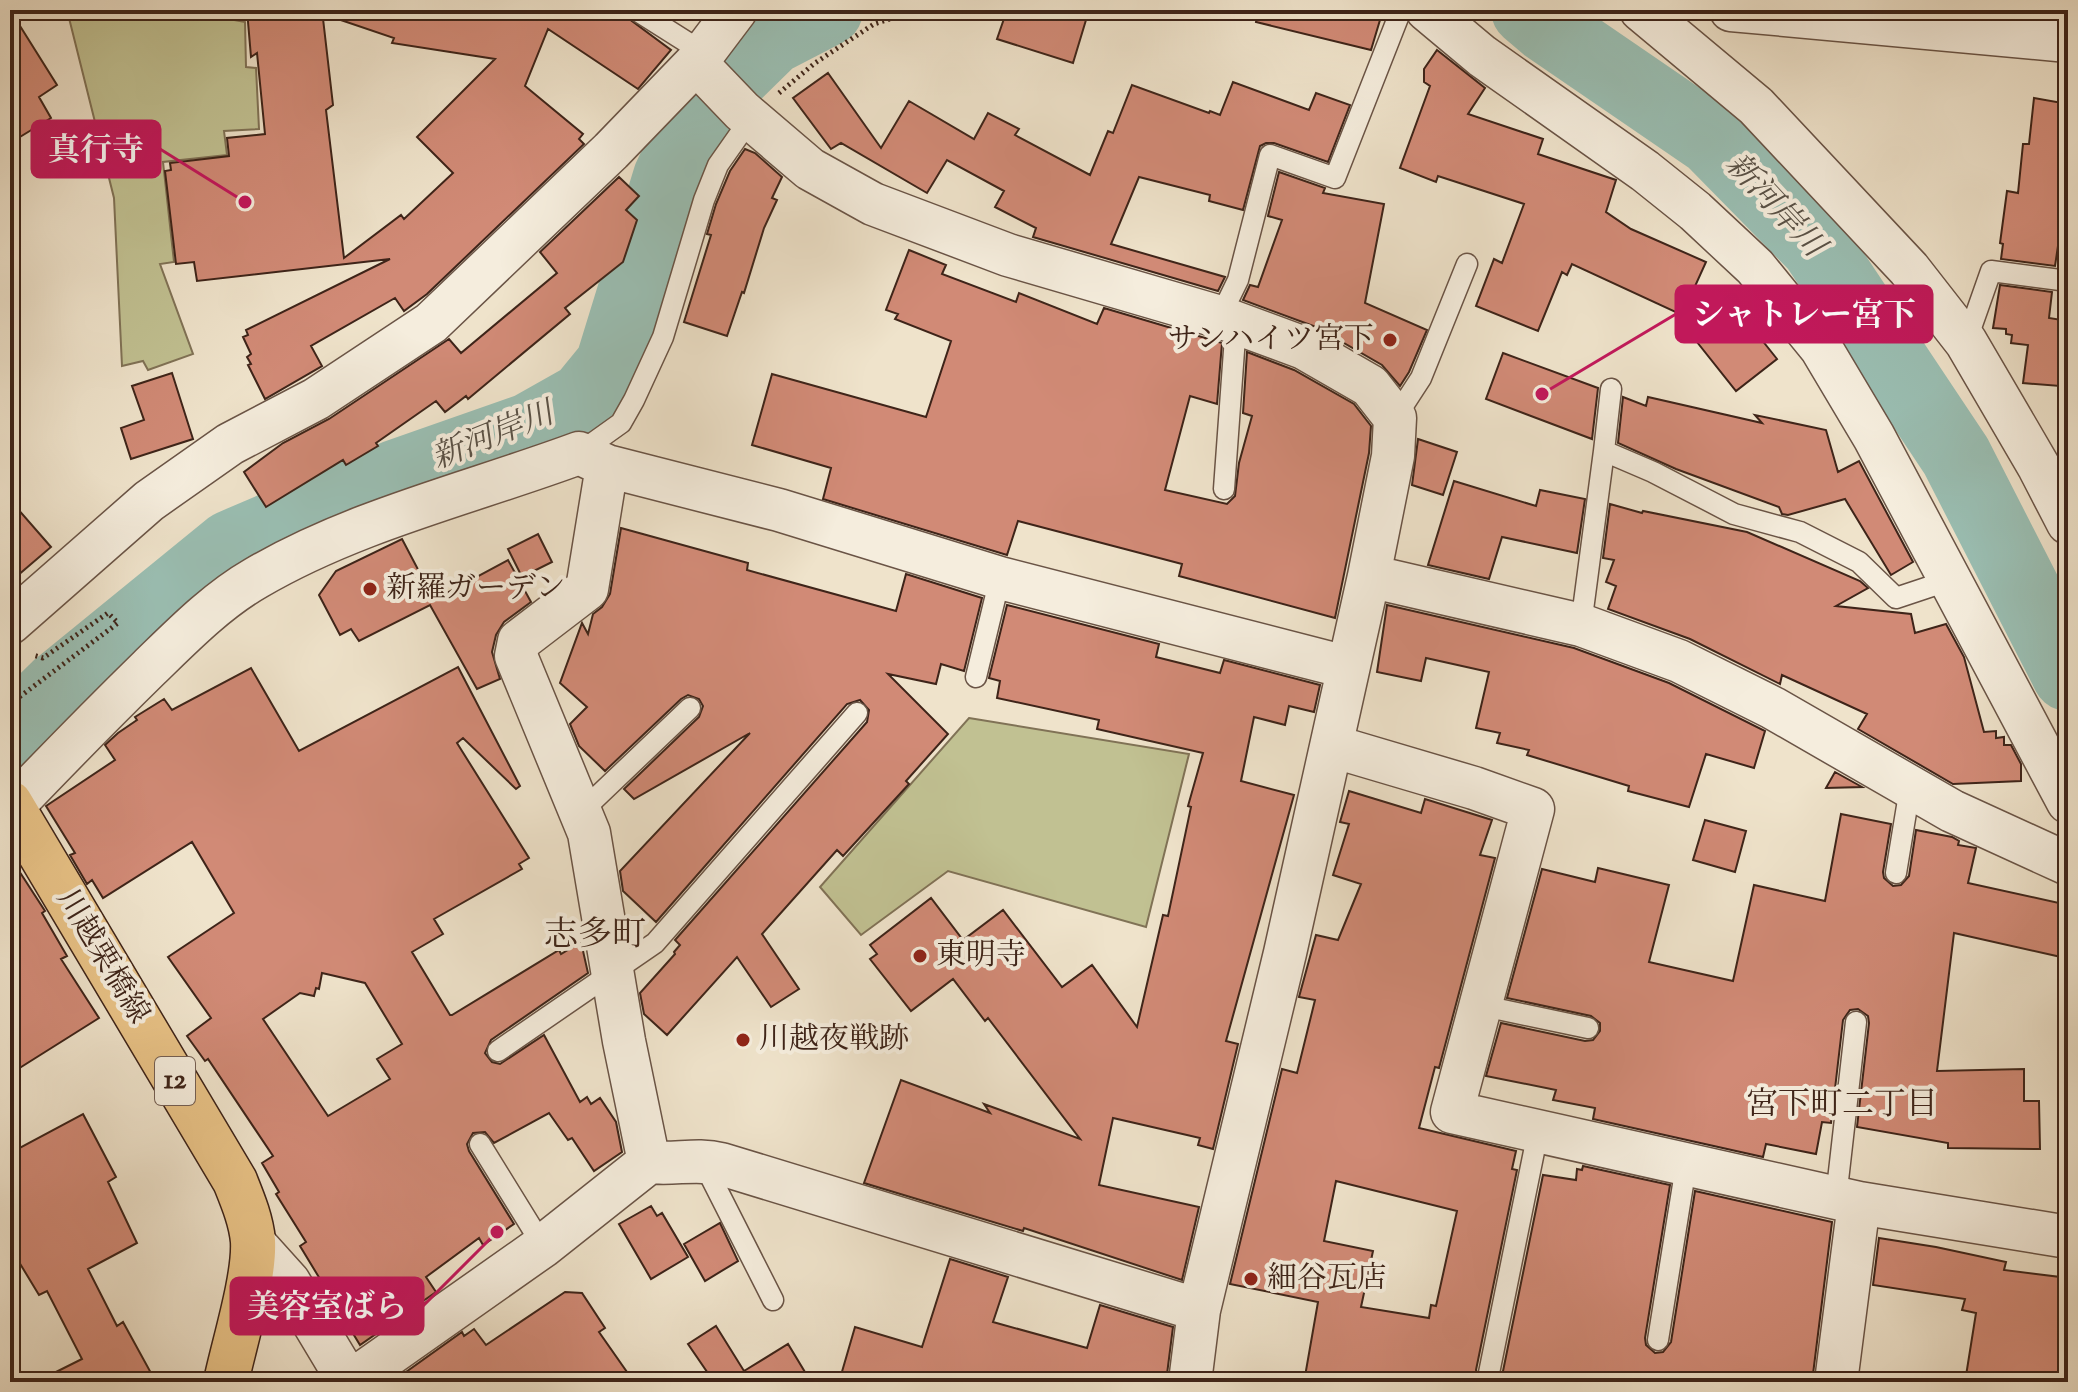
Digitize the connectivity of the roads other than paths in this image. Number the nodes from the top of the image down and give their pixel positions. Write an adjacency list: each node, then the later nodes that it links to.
1 (636, 10): 8 (lane)
2 (736, 10): 8 (street)
3 (1401, 10): 12 (lane)
4 (1427, 10): 22 (street)
5 (1730, 10): 6 (street); 7 (street)
6 (1657, 23): 13 (street)
7 (2046, 30)
8 (704, 64): 9 (street); 24 (street)
9 (746, 114): 12 (street); 17 (lane)
10 (1467, 264): 15 (lane)
11 (2068, 281): 13 (lane)
12 (1228, 320): 15 (street); 18 (lane)
13 (1966, 342): 19 (street)
14 (1611, 389): 16 (lane)
15 (1395, 418): 20 (street)
16 (1604, 451): 22 (lane); 23 (lane)
17 (593, 459): 21 (street); 32 (street); 33 (street)
18 (1224, 489)
19 (2062, 500)
20 (1369, 576): 23 (street); 25 (street)
21 (1000, 578): 25 (street); 26 (lane)
22 (1950, 580): 31 (street)
23 (1581, 625): 30 (street)
24 (16, 636)
25 (1346, 667): 29 (street)
26 (976, 677)
27 (690, 708): 33 (lane)
28 (857, 713): 36 (lane)
29 (1332, 746): 37 (street); 51 (street)
30 (1910, 788): 34 (street); 35 (lane)
31 (2068, 802)
32 (11, 805): 48 (main road, 川越栗橋線 / 12)
33 (580, 813): 36 (street)
34 (2068, 864)
35 (1896, 873)
36 (613, 974): 40 (lane); 44 (street)
37 (1479, 1005): 39 (lane); 41 (street)
38 (1856, 1022): 46 (lane)
39 (1588, 1028)
40 (498, 1051)
41 (1538, 1132): 45 (street); 53 (lane)
42 (480, 1144): 49 (lane)
43 (702, 1160): 44 (street); 50 (lane); 51 (street)
44 (649, 1162): 49 (street)
45 (1686, 1166): 46 (street); 52 (lane)
46 (1848, 1200): 47 (street); 57 (street)
47 (2068, 1237)
48 (253, 1242): 54 (main road, 川越栗橋線 / 12); 55 (street)
49 (543, 1246): 55 (street)
50 (773, 1300)
51 (1199, 1310): 56 (street)
52 (1658, 1340)
53 (1489, 1373)
54 (226, 1382)
55 (350, 1382)
56 (1190, 1382)
57 (1836, 1382)

